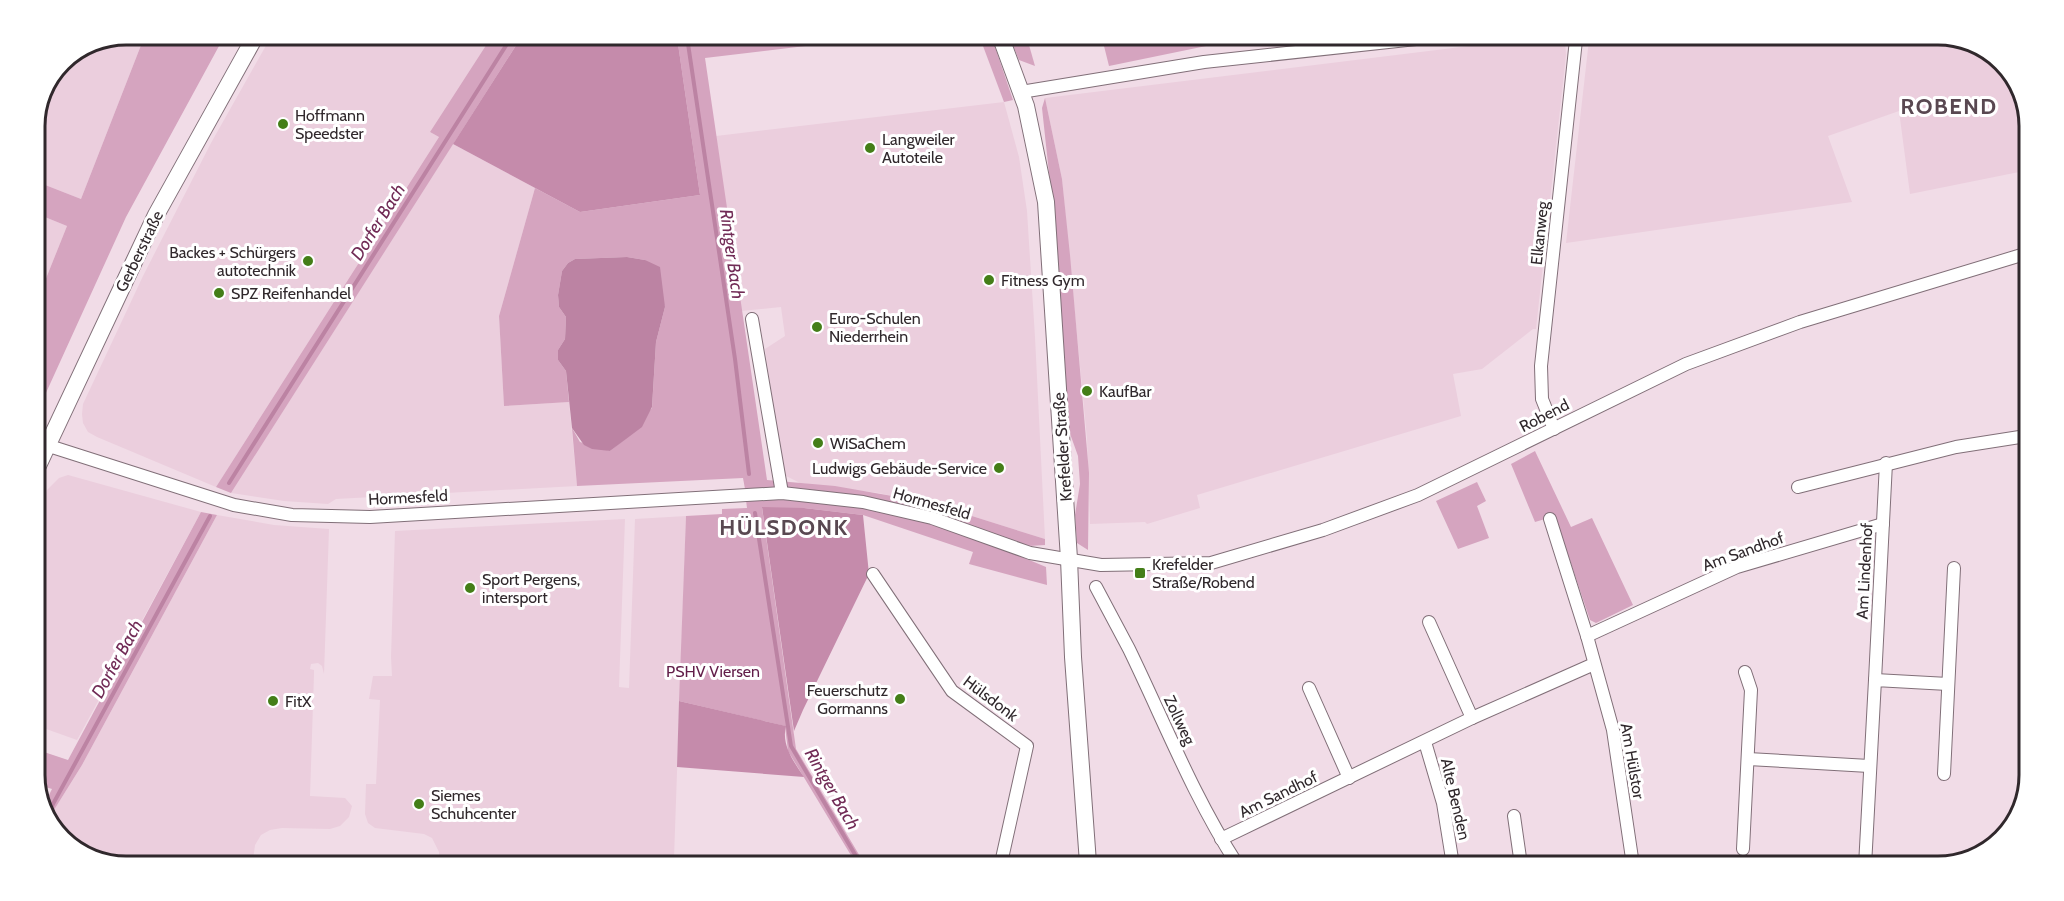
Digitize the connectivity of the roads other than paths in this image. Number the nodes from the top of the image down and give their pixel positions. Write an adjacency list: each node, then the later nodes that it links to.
1 (250, 45): 10 (main road, Gerberstraße)
2 (1004, 45): 5 (main road, Krefelder Straße)
3 (1361, 45): 5 (street)
4 (1575, 45): 8 (street, Elkanweg)
5 (1021, 92): 16 (main road, Krefelder Straße)
6 (2019, 256): 8 (street, Robend)
7 (753, 319): 13 (street)
8 (1554, 429): 16 (street, Robend)
9 (2019, 437): 11 (street)
10 (46, 445): 13 (street, Hormesfeld)
11 (1886, 463): 12 (street); 15 (street, Am Lindenhof)
12 (1798, 487)
13 (778, 493): 16 (street, Hormesfeld)
14 (1550, 519): 21 (street)
15 (1882, 524): 21 (street, Am Sandhof); 24 (street, Am Lindenhof)
16 (1069, 559): 37 (main road, Krefelder Straße)
17 (1954, 568): 25 (street)
18 (873, 573): 36 (street, Hülsdonk)
19 (1096, 587): 34 (street, Zollweg)
20 (1429, 622): 27 (street)
21 (1587, 636): 22 (street)
22 (1594, 664): 27 (street, Am Sandhof); 41 (street, Am Hülstor)
23 (1745, 672): 29 (street)
24 (1875, 680): 25 (street); 30 (street, Am Lindenhof)
25 (1948, 684): 31 (street)
26 (1309, 688): 32 (street)
27 (1472, 718): 28 (street, Am Sandhof)
28 (1425, 742): 32 (street, Am Sandhof); 39 (street, Alte Benden)
29 (1748, 759): 30 (street); 35 (street)
30 (1869, 766): 42 (street, Am Lindenhof)
31 (1944, 774)
32 (1349, 778): 34 (street, Am Sandhof)
33 (1514, 816): 40 (street)
34 (1221, 839): 38 (street, Zollweg)
35 (1743, 849)
36 (1003, 856)
37 (1087, 856)
38 (1232, 856)
39 (1452, 856)
40 (1520, 856)
41 (1632, 856)
42 (1865, 856)

